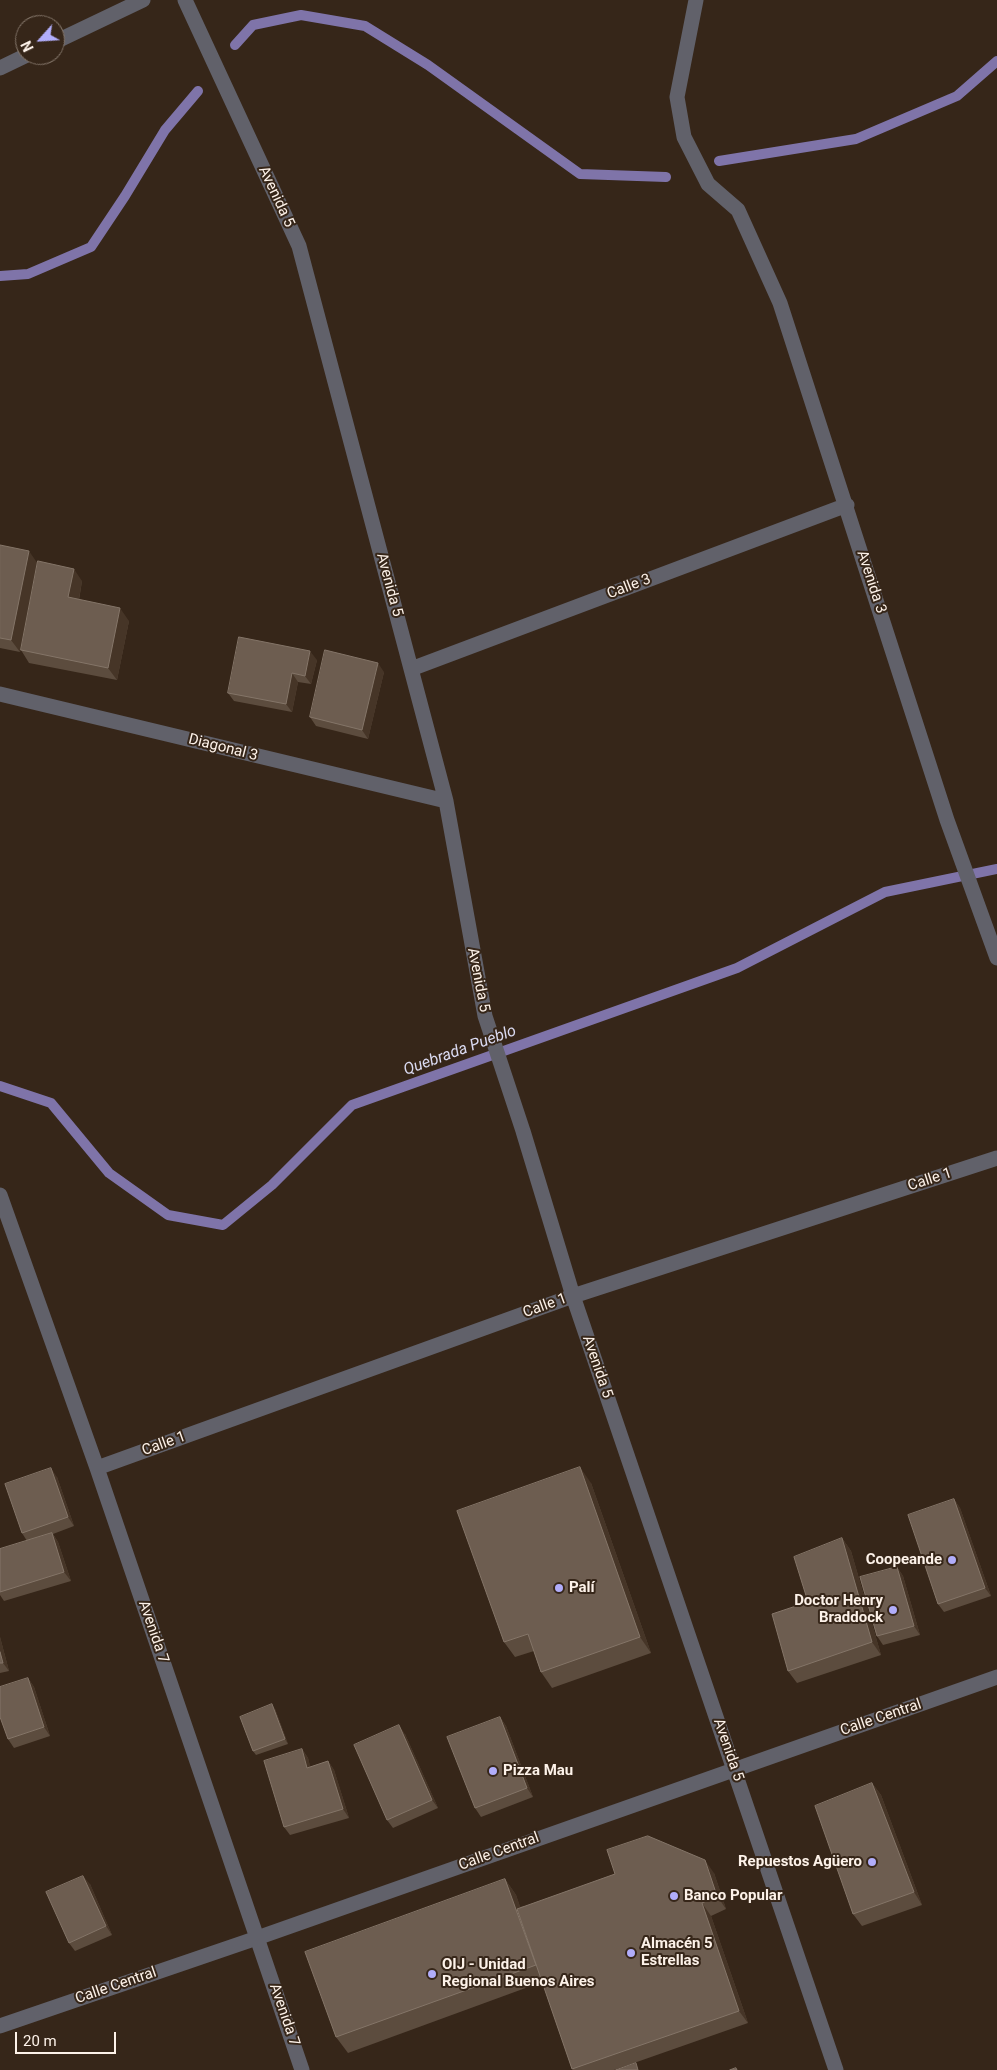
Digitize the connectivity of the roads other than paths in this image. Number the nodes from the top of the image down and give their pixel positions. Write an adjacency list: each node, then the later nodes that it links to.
1 (143, 0): 4 (street)
2 (185, 0): 8 (street, Avenida 5)
3 (696, 0): 7 (street, Avenida 3)
4 (65, 37)
5 (15, 61): 6 (street)
6 (0, 68)
7 (847, 506): 8 (street, Calle 3); 11 (street, Avenida 3)
8 (411, 670): 10 (street, Avenida 5)
9 (0, 694): 10 (street, Diagonal 3)
10 (446, 801): 14 (street, Avenida 5)
11 (997, 958)
12 (997, 1158): 14 (street, Calle 1)
13 (0, 1195): 15 (street, Avenida 7)
14 (573, 1296): 15 (street, Calle 1); 17 (street, Avenida 5)
15 (98, 1468): 18 (street, Avenida 7)
16 (997, 1678): 17 (street, Calle Central)
17 (734, 1769): 18 (street, Calle Central); 21 (street, Avenida 5)
18 (257, 1938): 19 (street, Calle Central); 20 (street, Avenida 7)
19 (0, 2026)
20 (302, 2070)
21 (836, 2070)

